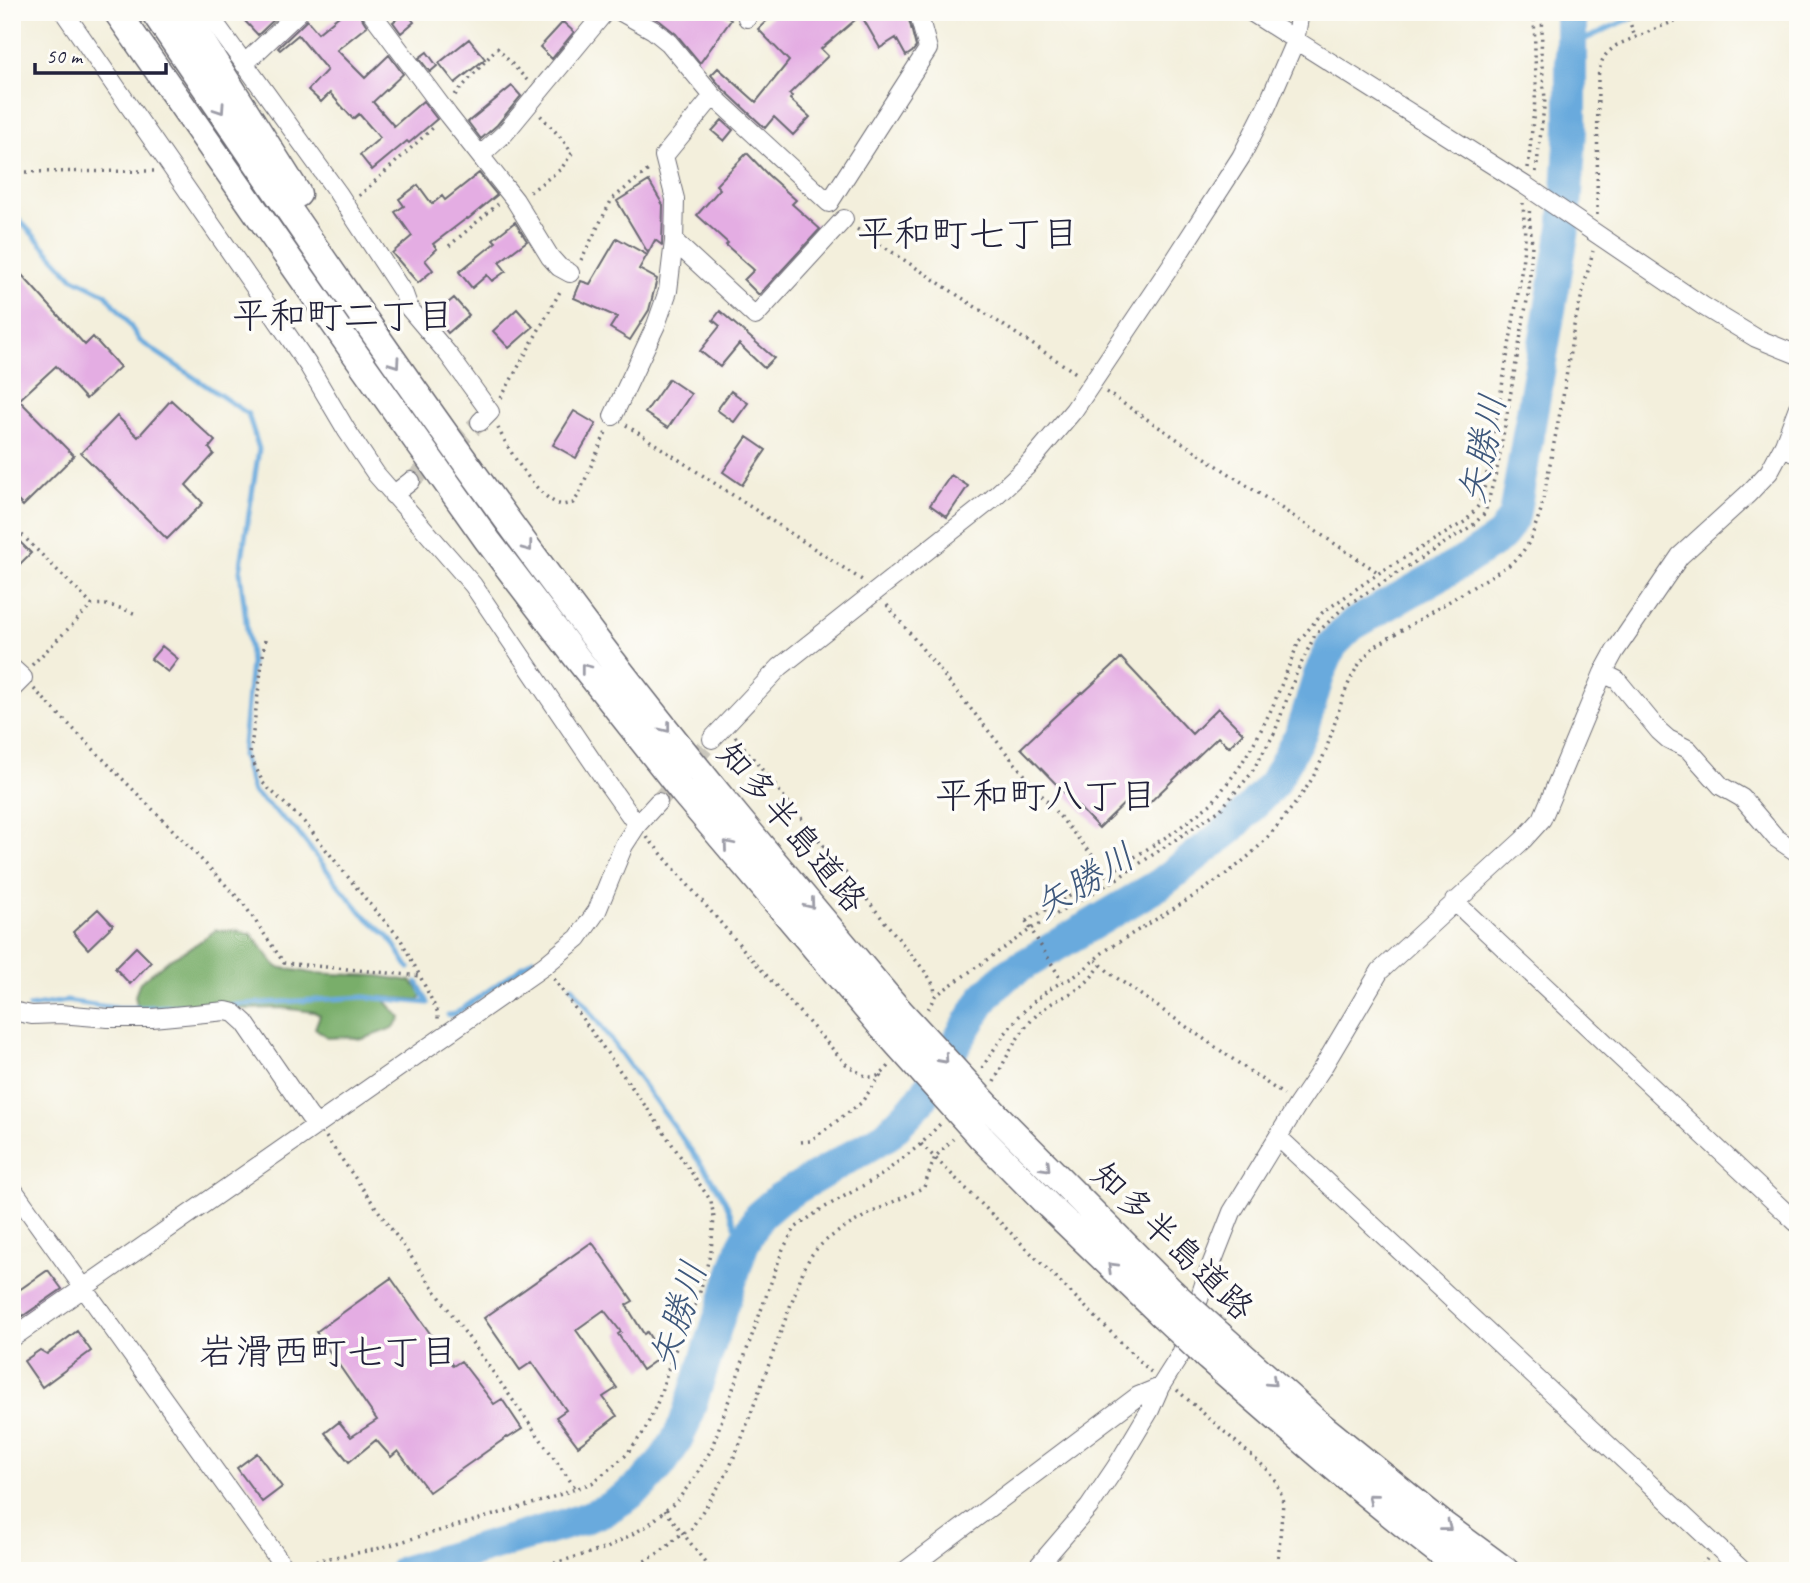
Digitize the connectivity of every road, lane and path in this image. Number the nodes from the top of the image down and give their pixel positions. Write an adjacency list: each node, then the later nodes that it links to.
1 (64, 12): 25 (street)
2 (99, 12): 45 (highway)
3 (117, 12): 45 (highway, 知多半島道路)
4 (154, 12): 34 (highway, 知多半島道路, one-way to 34)
5 (299, 12): 19 (street)
6 (371, 12): 22 (street)
7 (605, 12): 21 (street)
8 (621, 12): 20 (street)
9 (918, 12): 20 (street)
10 (1251, 12): 18 (street)
11 (1300, 12): 18 (street)
12 (1534, 12): 27 (path)
13 (1542, 12): 27 (path)
14 (1626, 12): 17 (path)
15 (1696, 12): 17 (path)
16 (202, 13): 19 (street); 34 (highway)
17 (1635, 37): 31 (path)
18 (1295, 41): 27 (street); 37 (street)
19 (244, 64): 29 (street)
20 (713, 96): 24 (street)
21 (533, 98): 22 (path); 23 (street); 28 (path)
22 (446, 112): 23 (street); 29 (path)
23 (481, 155): 28 (street)
24 (664, 160): 32 (street); 35 (path)
25 (174, 171): 26 (path); 43 (street)
26 (12, 172)
27 (1535, 192): 31 (street); 46 (path); 60 (path)
28 (513, 197): 33 (path); 35 (street)
29 (347, 207): 40 (street)
30 (844, 219): 32 (street); 37 (path)
31 (1592, 229): 36 (street); 61 (path)
32 (674, 241): 39 (street)
33 (449, 246)
34 (327, 267): 69 (highway, 知多半島道路, one-way to 69)
35 (570, 273): 40 (path)
36 (1798, 355)
37 (1093, 384): 46 (path); 47 (street)
38 (1798, 407): 41 (street)
39 (613, 416): 40 (path); 47 (path)
40 (485, 417)
41 (1791, 450): 51 (street)
42 (411, 481): 43 (street)
43 (393, 495): 56 (street)
44 (12, 526): 48 (path)
45 (488, 541): 69 (highway, 知多半島道路, one-way to 45)
46 (1379, 573): 58 (path)
47 (876, 590): 53 (street); 58 (path)
48 (92, 605): 49 (path); 52 (path)
49 (136, 614)
50 (265, 640): 64 (path)
51 (1603, 673): 57 (street); 59 (street)
52 (17, 678): 64 (path)
53 (725, 723): 54 (street); 66 (path)
54 (712, 739)
55 (658, 802): 56 (street)
56 (637, 825): 63 (street); 73 (path)
57 (1798, 853)
58 (1108, 874): 60 (path, bridge)
59 (1454, 901): 75 (street); 84 (street)
60 (1031, 929): 65 (path, bridge); 66 (path)
61 (1096, 960): 62 (path); 65 (path)
62 (1101, 965): 74 (path); 75 (path)
63 (544, 967): 70 (street); 89 (path)
64 (420, 976): 70 (path)
65 (1062, 981): 72 (path)
66 (935, 996): 67 (path)
67 (927, 1011)
68 (12, 1012): 77 (street)
69 (890, 1018): 87 (highway, 知多半島道路, bridge)
70 (439, 1039): 77 (street)
71 (891, 1063): 73 (path)
72 (981, 1070)
73 (883, 1074): 80 (path)
74 (993, 1084)
75 (1298, 1104): 78 (street)
76 (943, 1121): 81 (path)
77 (317, 1125): 85 (street); 89 (path)
78 (1278, 1137): 88 (street); 101 (street)
79 (954, 1138): 82 (path)
80 (801, 1142)
81 (921, 1144): 82 (path); 90 (path)
82 (935, 1157): 88 (path); 91 (path)
83 (12, 1188): 85 (street)
84 (1798, 1224)
85 (83, 1287): 86 (street); 92 (street)
86 (12, 1338)
87 (1213, 1346): 99 (highway, 知多半島道路, one-way to 87); 100 (highway, 知多半島道路, one-way to 100)
88 (1162, 1383): 96 (street); 97 (street); 98 (path)
89 (576, 1489): 92 (path)
90 (666, 1510): 91 (path); 93 (path)
91 (683, 1534): 94 (path); 95 (path)
92 (286, 1570)
93 (527, 1571)
94 (626, 1571)
95 (712, 1571)
96 (905, 1571)
97 (1034, 1571)
98 (1276, 1571)
99 (1464, 1571)
100 (1506, 1571)
101 (1743, 1571)

